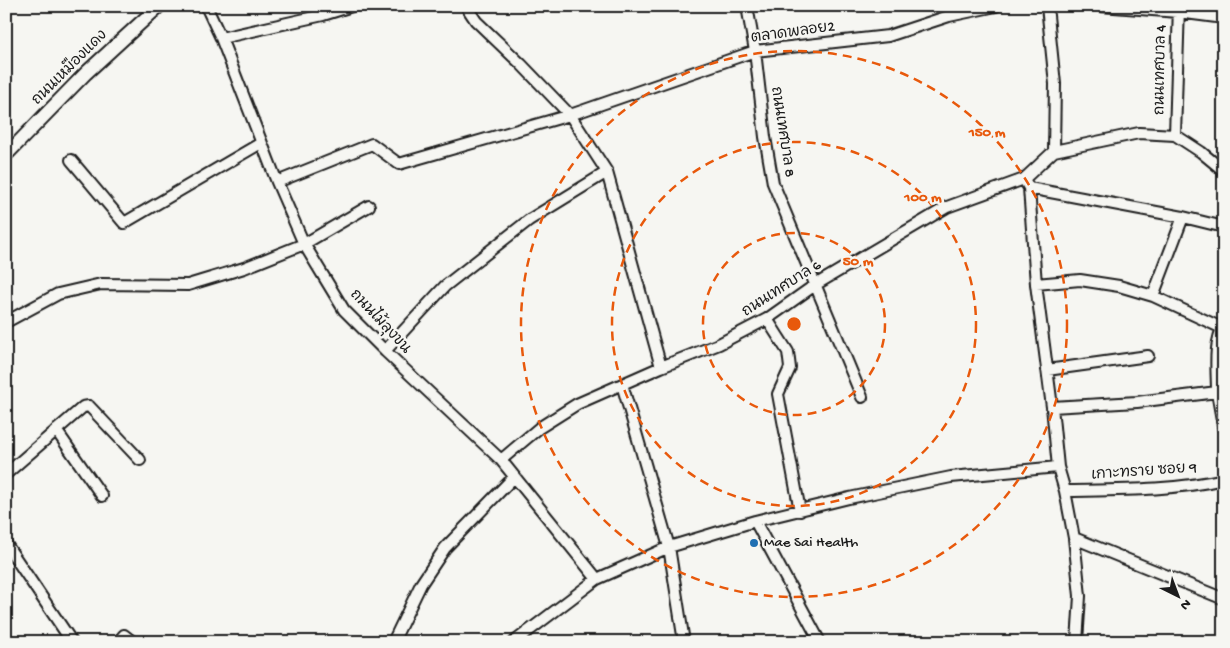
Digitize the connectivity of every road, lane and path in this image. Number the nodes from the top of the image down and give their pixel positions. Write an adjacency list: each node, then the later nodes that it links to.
1 (158, 6): 17 (street, ถนนเหมืองแดง)
2 (206, 6): 11 (street, ถนนไม้ลุงขน)
3 (352, 6): 11 (street)
4 (466, 6): 13 (street)
5 (747, 6): 12 (street, ถนนเทศบาล 8)
6 (996, 6): 12 (street, ตลาดพลอย2)
7 (1047, 6): 16 (street)
8 (1101, 6): 9 (street)
9 (1178, 9): 10 (street); 14 (street, ถนนเทศบาล 4)
10 (1224, 18)
11 (221, 38): 15 (street, ถนนไม้ลุงขน)
12 (756, 51): 13 (street, ตลาดพลอย2); 28 (street, ถนนเทศบาล 8)
13 (570, 115): 20 (street); 21 (street, ตลาดพลอย2)
14 (1175, 135): 16 (street); 19 (street)
15 (261, 143): 18 (street); 21 (street, ถนนไม้ลุงขน)
16 (1054, 152): 22 (street, ถนนเทศบาล 6)
17 (6, 155)
18 (71, 160)
19 (1224, 171)
20 (607, 172): 33 (street); 35 (street)
21 (276, 182): 26 (street, ถนนไม้ลุงขน)
22 (1026, 184): 24 (street); 27 (street); 28 (street, ถนนเทศบาล 6)
23 (369, 206): 26 (street)
24 (1183, 217): 25 (street); 29 (street)
25 (1224, 228)
26 (304, 244): 31 (street); 33 (street, ถนนไม้ลุงขน)
27 (1036, 284): 29 (street); 36 (street)
28 (815, 285): 30 (street, ถนนเทศบาล 6); 39 (street, ถนนเทศบาล 8)
29 (1153, 296): 32 (street)
30 (767, 319): 35 (street, ถนนเทศบาล 6); 51 (street)
31 (6, 322)
32 (1223, 328): 38 (street)
33 (385, 351): 44 (street, ถนนไม้ลุงขน)
34 (1148, 356): 36 (street)
35 (661, 367): 37 (street, ถนนเทศบาล 6)
36 (1047, 370): 40 (street)
37 (622, 384): 44 (street, ถนนเทศบาล 6); 55 (street)
38 (1217, 392): 40 (street); 42 (street)
39 (862, 397)
40 (1052, 407): 45 (street)
41 (56, 430): 43 (street); 46 (street); 50 (street)
42 (1224, 431)
43 (140, 460)
44 (501, 460): 47 (street, ถนนไม้ลุงขน)
45 (1058, 467): 49 (street); 51 (street)
46 (6, 474)
47 (514, 477): 56 (street, ถนนไม้ลุงขน); 61 (street)
48 (1224, 479): 49 (street, เกาะทราย ซอย 9)
49 (1065, 491): 53 (street)
50 (102, 496)
51 (800, 511): 52 (street)
52 (755, 521): 55 (street); 64 (street)
53 (1074, 538): 57 (street); 65 (street)
54 (6, 544): 58 (street)
55 (669, 547): 56 (street); 63 (street)
56 (597, 579): 62 (street)
57 (1224, 599)
58 (72, 642)
59 (118, 642): 60 (street)
60 (134, 642)
61 (393, 642)
62 (514, 642)
63 (684, 642)
64 (820, 642)
65 (1077, 642)

